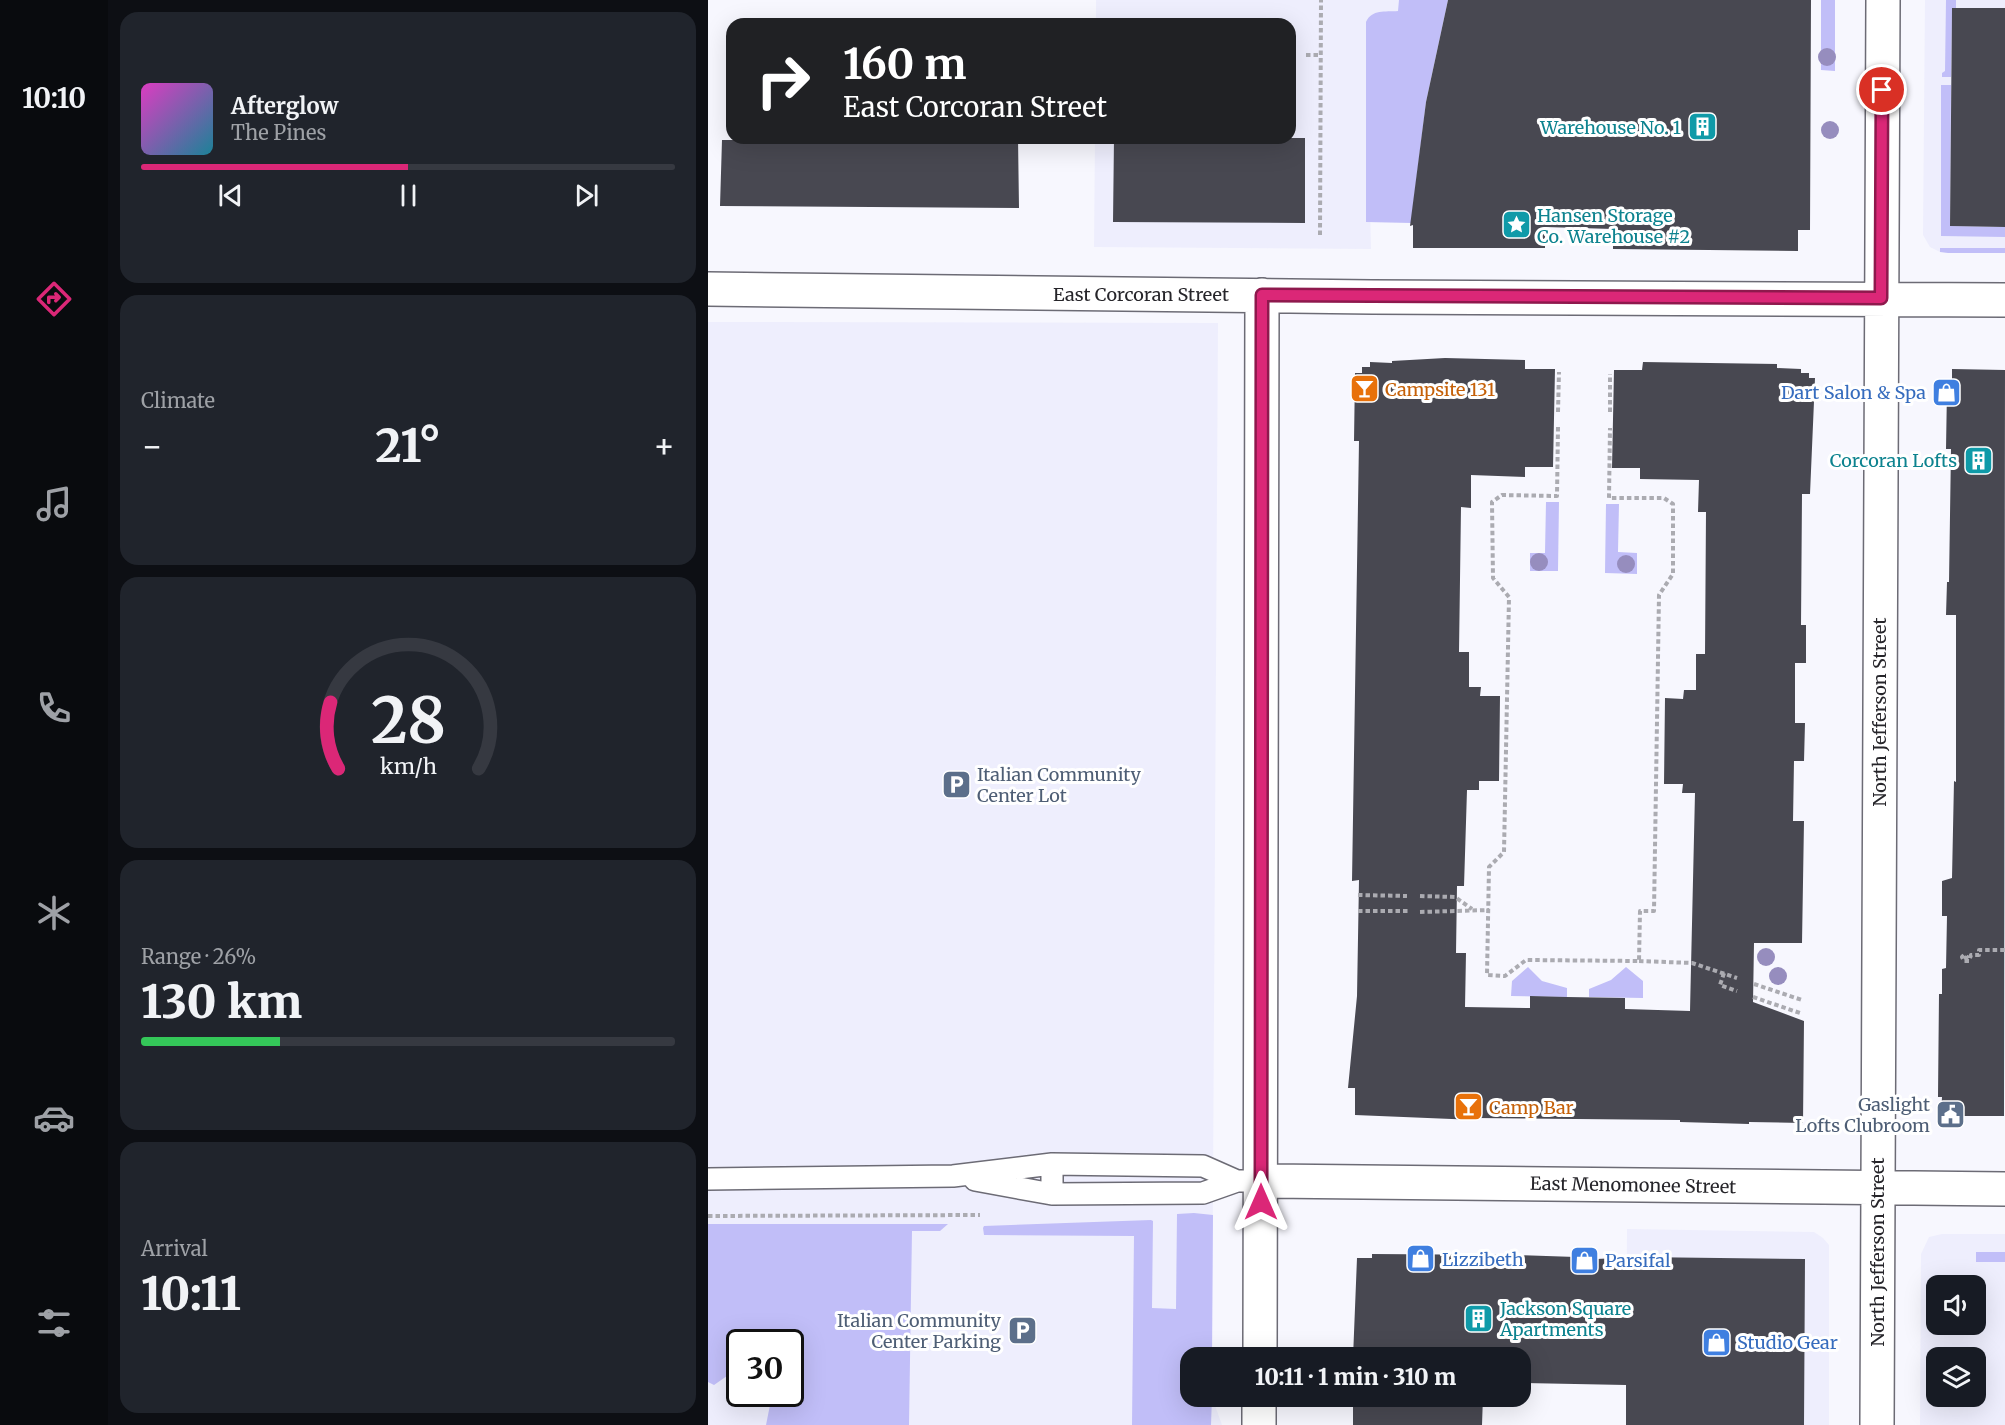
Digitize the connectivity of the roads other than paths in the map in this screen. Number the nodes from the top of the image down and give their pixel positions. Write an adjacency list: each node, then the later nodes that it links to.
1 (1882, 0): 4 (street, North Jefferson Street)
2 (708, 289): 3 (street, East Corcoran Street)
3 (1262, 295): 4 (street, East Corcoran Street); 9 (street)
4 (1881, 298): 5 (street, East Corcoran Street); 10 (street, North Jefferson Street)
5 (2005, 300)
6 (1052, 1164): 7 (lane); 9 (lane); 12 (lane)
7 (953, 1176): 8 (lane); 12 (lane)
8 (708, 1179)
9 (1249, 1181): 10 (street, East Menomonee Street); 12 (lane); 13 (street)
10 (1877, 1187): 11 (street, East Menomonee Street); 16 (street, North Jefferson Street)
11 (2005, 1189)
12 (1052, 1194)
13 (1259, 1347)
14 (1259, 1407): 15 (street)
15 (1259, 1425)
16 (1876, 1425)

